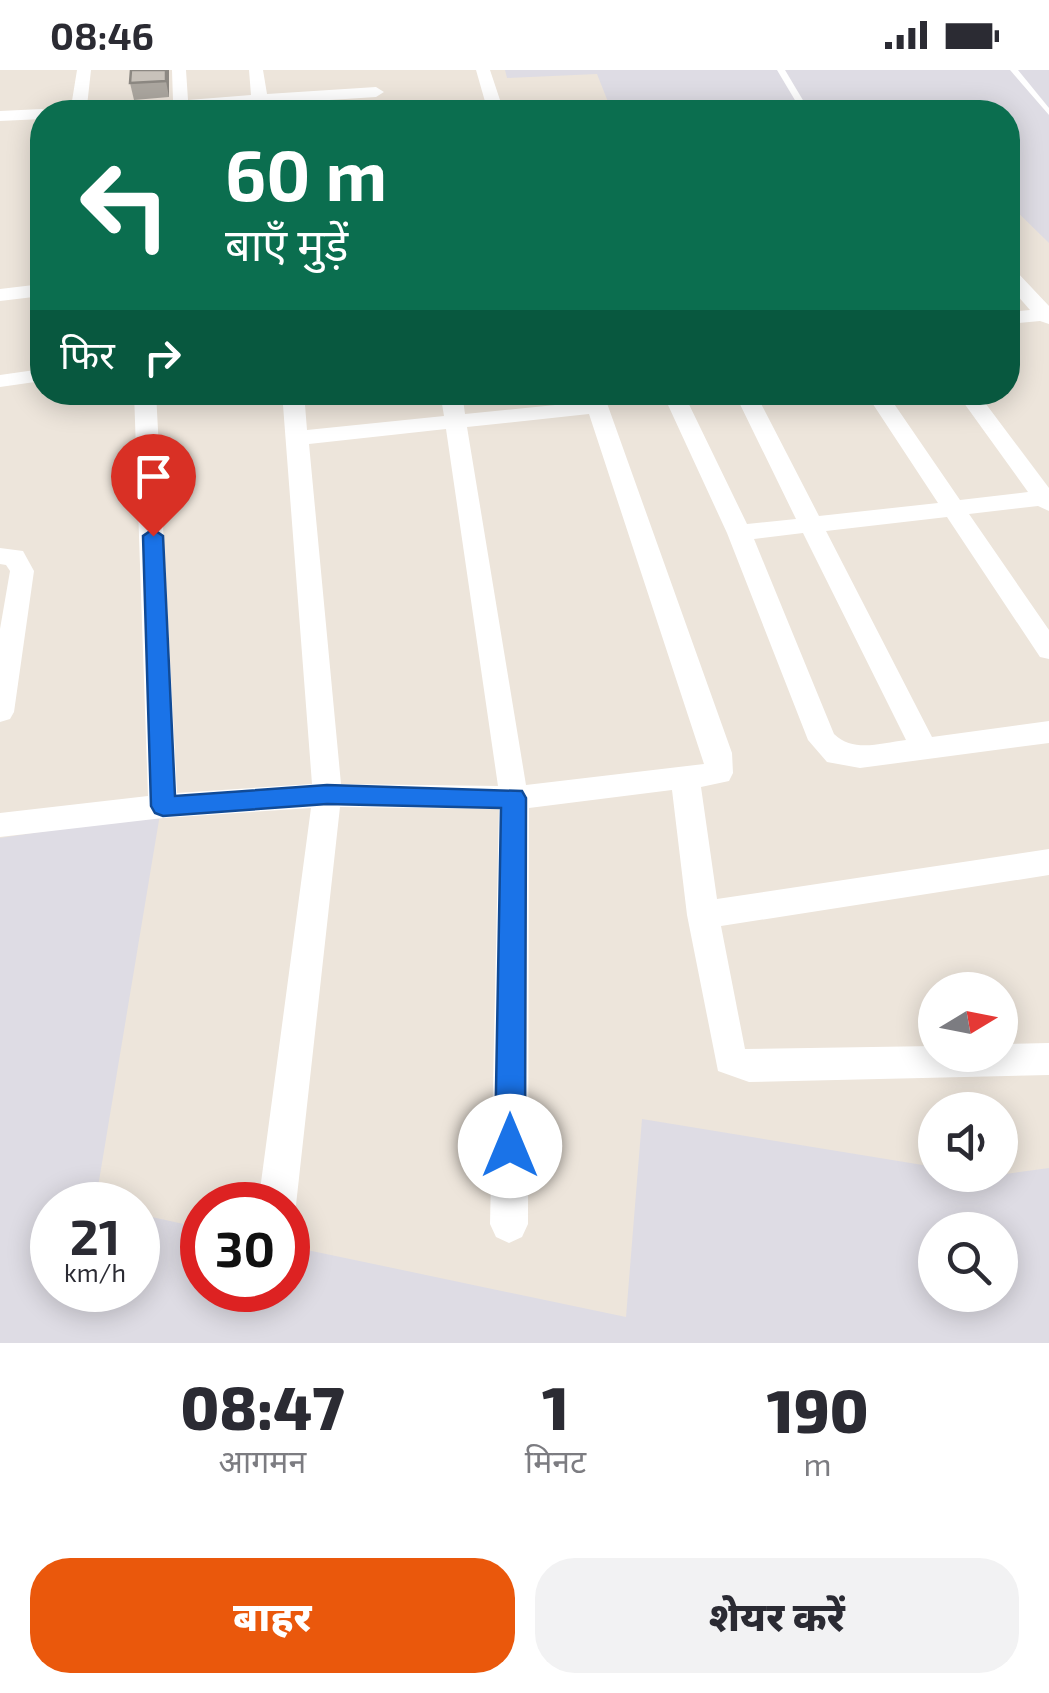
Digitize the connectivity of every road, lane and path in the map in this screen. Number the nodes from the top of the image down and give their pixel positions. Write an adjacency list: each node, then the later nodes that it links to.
1 (84, 70): 9 (street)
2 (179, 70): 10 (street)
3 (256, 70): 11 (street)
4 (372, 70): 8 (street)
5 (482, 70): 14 (street)
6 (781, 70): 15 (lane)
7 (1014, 70): 16 (lane)
8 (376, 92): 12 (street); 13 (street)
9 (80, 100)
10 (181, 100)
11 (259, 100)
12 (310, 100)
13 (378, 100)
14 (492, 100)
15 (799, 100)
16 (1049, 113)
17 (30, 115): 18 (street)
18 (0, 116)
19 (1020, 287): 22 (street)
20 (30, 291): 21 (street)
21 (0, 295)
22 (1047, 316): 23 (street)
23 (1020, 317)
24 (30, 377): 25 (street)
25 (0, 381)
26 (145, 405): 49 (street)
27 (294, 405): 34 (street)
28 (596, 405): 46 (street)
29 (678, 405): 40 (street)
30 (750, 405): 39 (street)
31 (884, 405): 38 (street)
32 (976, 405): 36 (street)
33 (454, 406): 34 (street); 48 (street)
34 (299, 438): 47 (street)
35 (1049, 460): 36 (street)
36 (1019, 463): 37 (street)
37 (1047, 501): 38 (street)
38 (954, 508): 39 (street); 42 (street)
39 (810, 525): 40 (street); 45 (street)
40 (739, 533): 45 (street)
41 (0, 556): 43 (street)
42 (1049, 650)
43 (0, 712)
44 (1049, 732): 45 (street)
45 (924, 748)
46 (686, 779): 48 (street); 52 (street)
47 (327, 795): 48 (street); 49 (street); 54 (street)
48 (514, 798): 55 (street)
49 (163, 806): 50 (street)
50 (0, 825)
51 (1049, 862): 52 (street)
52 (703, 915): 53 (street)
53 (1049, 1059)
54 (280, 1182)
55 (509, 1224)

